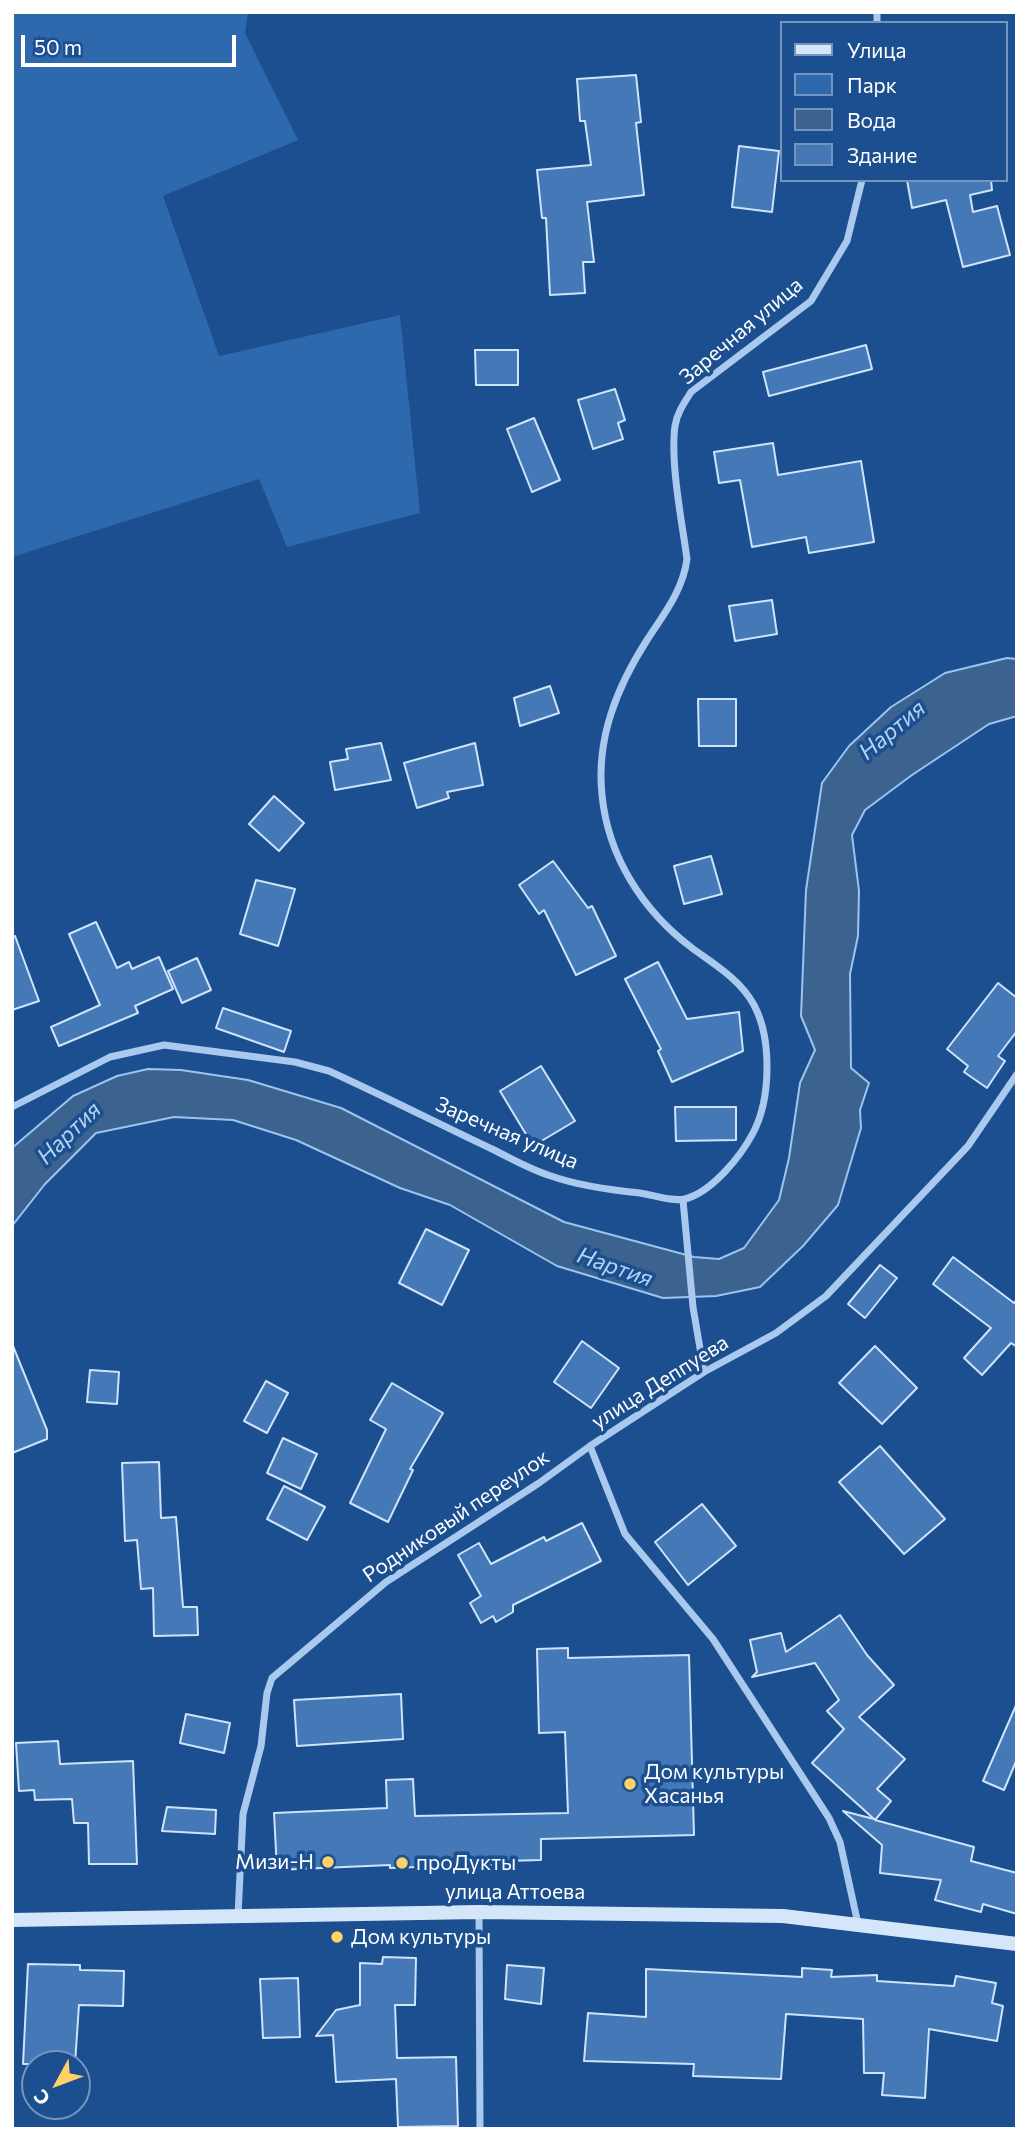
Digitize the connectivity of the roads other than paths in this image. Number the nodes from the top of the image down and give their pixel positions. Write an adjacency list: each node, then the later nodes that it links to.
1 (862, 182): 4 (street, Заречная улица)
2 (1017, 1074): 5 (street, улица Деппуева)
3 (12, 1107): 4 (street, Заречная улица)
4 (683, 1199): 5 (street)
5 (704, 1372): 6 (street, улица Деппуева)
6 (590, 1446): 8 (street, Родниковый переулок); 10 (street, улица Деппуева)
7 (479, 1912): 8 (street, улица Аттоева); 10 (street, улица Аттоева); 12 (street)
8 (238, 1915): 9 (street, улица Аттоева)
9 (12, 1920)
10 (858, 1924): 11 (street, улица Аттоева)
11 (1017, 1944)
12 (480, 2129)

